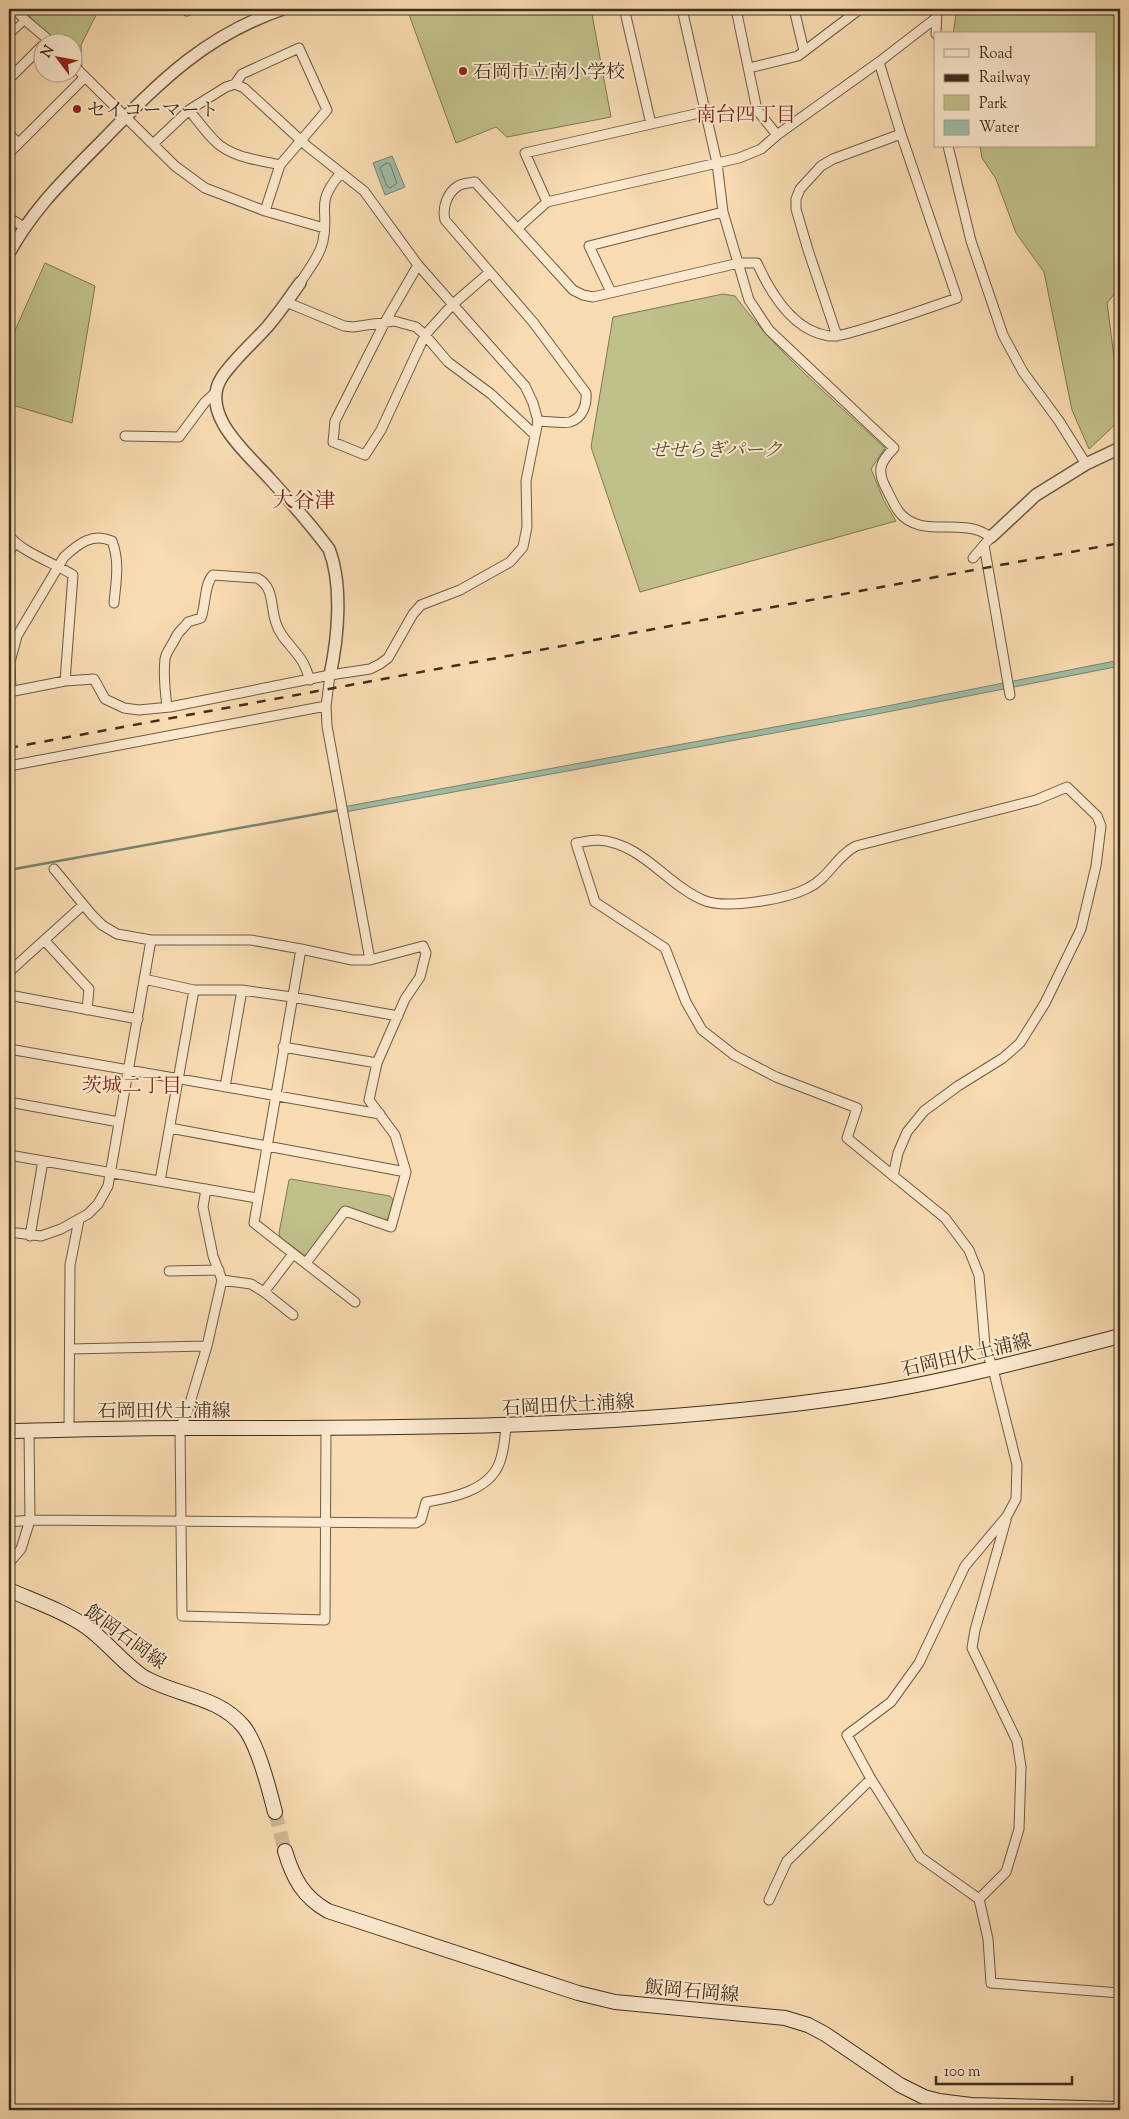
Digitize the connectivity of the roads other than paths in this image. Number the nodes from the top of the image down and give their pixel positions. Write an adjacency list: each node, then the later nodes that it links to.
1 (15, 9): 12 (street)
2 (185, 9): 3 (street)
3 (190, 9)
4 (283, 9): 10 (street)
5 (630, 9): 27 (street)
6 (682, 9): 25 (street)
7 (736, 9): 19 (street)
8 (794, 9): 16 (street)
9 (860, 9): 16 (street)
10 (263, 12): 26 (street)
11 (937, 14): 14 (street); 18 (street)
12 (25, 20): 13 (street); 15 (street)
13 (36, 32)
14 (936, 32)
15 (9, 35)
16 (804, 51): 19 (street)
17 (32, 58): 22 (street)
18 (879, 62): 29 (street); 30 (street)
19 (748, 68): 30 (street)
20 (82, 74): 21 (street)
21 (85, 77): 26 (street); 32 (street)
22 (9, 80)
23 (235, 84): 24 (street); 31 (street); 31 (street)
24 (189, 110): 33 (street); 37 (street)
25 (704, 112): 27 (street); 36 (street)
26 (126, 116): 33 (street); 43 (street)
27 (652, 124): 39 (street)
28 (9, 134): 32 (street)
29 (900, 134): 56 (street); 56 (street)
30 (777, 135): 36 (street)
31 (301, 141): 37 (street); 38 (street)
32 (18, 143): 35 (street)
33 (153, 144): 40 (street)
34 (948, 148): 62 (street)
35 (9, 154)
36 (717, 163): 39 (street); 41 (street)
37 (280, 165): 40 (street)
38 (340, 174): 44 (street); 48 (street)
39 (547, 202): 45 (street)
40 (265, 211): 44 (street)
41 (723, 212): 47 (street); 51 (street)
42 (9, 218): 43 (street)
43 (24, 228): 46 (street)
44 (324, 228): 50 (street)
45 (518, 228): 49 (street); 51 (street)
46 (9, 253)
47 (739, 263): 51 (street); 56 (street); 64 (street)
48 (418, 265): 53 (street); 54 (street)
49 (490, 272): 53 (street); 58 (street)
50 (300, 283): 52 (street)
51 (611, 292)
52 (286, 302): 54 (street); 57 (street)
53 (452, 304): 55 (street); 58 (street)
54 (385, 322): 55 (street); 55 (street)
55 (425, 335): 59 (street)
56 (837, 336)
57 (216, 392): 60 (street); 70 (street)
58 (538, 421): 59 (street)
59 (535, 435): 70 (street)
60 (125, 436)
61 (1120, 448): 62 (street)
62 (1086, 464): 64 (street)
63 (9, 535): 65 (street)
64 (987, 541): 67 (street); 74 (street)
65 (14, 543): 66 (street); 68 (street)
66 (9, 553)
67 (973, 558)
68 (59, 565): 69 (street); 72 (street); 73 (street)
69 (114, 603)
70 (330, 675): 71 (street); 75 (street)
71 (310, 680): 76 (street); 76 (street)
72 (65, 681): 73 (street); 76 (street)
73 (10, 692)
74 (1010, 692)
75 (326, 706): 77 (street); 83 (street)
76 (167, 707)
77 (9, 766)
78 (54, 869): 79 (street)
79 (83, 906): 80 (street); 81 (street)
80 (151, 940): 82 (street); 85 (street)
81 (45, 941): 84 (street); 90 (street)
82 (301, 949): 83 (street); 89 (street)
83 (370, 960): 91 (street)
84 (9, 972)
85 (144, 979): 86 (street); 92 (street)
86 (194, 990): 87 (street); 97 (street)
87 (242, 990): 89 (street); 98 (street)
88 (9, 995): 90 (street)
89 (292, 997): 91 (street); 93 (street)
90 (87, 1010): 92 (street)
91 (398, 1016): 95 (street)
92 (138, 1019): 96 (street)
93 (283, 1048): 95 (street); 99 (street)
94 (9, 1049): 96 (street)
95 (377, 1063): 101 (street)
96 (128, 1070): 97 (street); 102 (street)
97 (178, 1079): 98 (street); 103 (street)
98 (225, 1087): 99 (street)
99 (275, 1095): 101 (street); 104 (street)
100 (9, 1102): 102 (street)
101 (380, 1114): 108 (street)
102 (119, 1122): 107 (street)
103 (170, 1128): 104 (street); 110 (street)
104 (266, 1146): 108 (street); 112 (street)
105 (9, 1155): 106 (street)
106 (43, 1161): 107 (street); 115 (street)
107 (110, 1172): 110 (street); 113 (street)
108 (406, 1172): 117 (street)
109 (893, 1176): 109 (street); 127 (street)
110 (160, 1181): 111 (street)
111 (206, 1189): 112 (street); 118 (street)
112 (257, 1198): 116 (street)
113 (79, 1220): 115 (street); 126 (street)
114 (9, 1232): 115 (street)
115 (30, 1236)
116 (293, 1254): 117 (street); 121 (street)
117 (306, 1263): 122 (street)
118 (219, 1270): 119 (street); 120 (street)
119 (168, 1271)
120 (222, 1280): 121 (street); 125 (street)
121 (264, 1292): 123 (street)
122 (355, 1302)
123 (293, 1315)
124 (1120, 1336): 127 (main road, 石岡田伏土浦線)
125 (208, 1346): 126 (street); 129 (street)
126 (70, 1349): 131 (street)
127 (994, 1369): 128 (main road, 石岡田伏土浦線); 134 (street)
128 (506, 1426): 130 (main road, 石岡田伏土浦線); 138 (street)
129 (180, 1428): 130 (main road, 石岡田伏土浦線); 131 (main road, 石岡田伏土浦線); 137 (street)
130 (326, 1428): 138 (street)
131 (70, 1429): 132 (main road, 石岡田伏土浦線)
132 (29, 1430): 133 (main road, 石岡田伏土浦線); 135 (street)
133 (9, 1431)
134 (1007, 1516): 141 (street); 144 (street)
135 (30, 1520): 136 (street); 137 (street); 139 (street)
136 (9, 1522)
137 (180, 1522): 138 (street); 138 (street)
138 (325, 1524)
139 (9, 1563)
140 (9, 1590): 142 (main road, 飯岡石岡線)
141 (871, 1779): 144 (street); 145 (street)
142 (275, 1812)
143 (285, 1851): 147 (main road, 飯岡石岡線)
144 (979, 1899): 146 (street)
145 (769, 1900)
146 (1120, 1993)
147 (1120, 2109)

